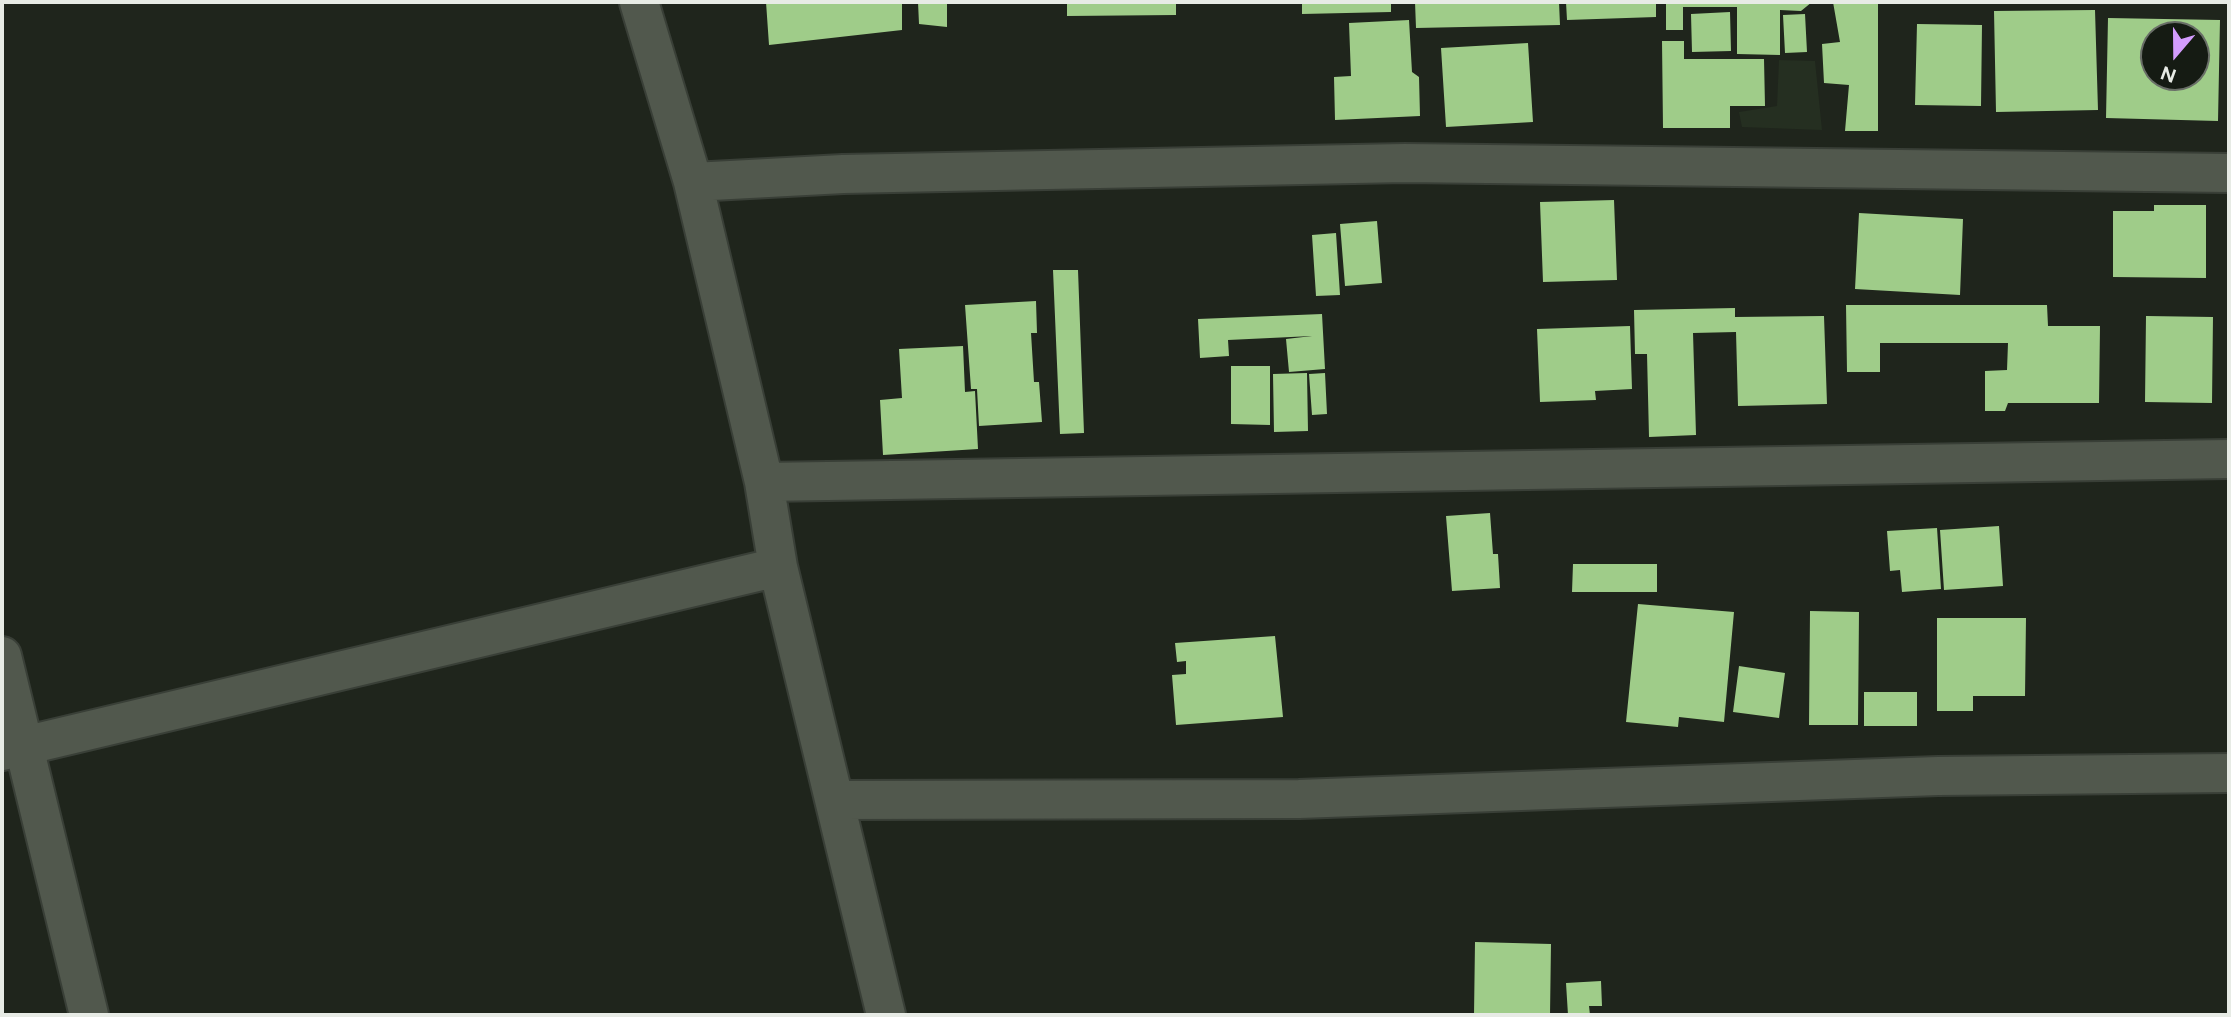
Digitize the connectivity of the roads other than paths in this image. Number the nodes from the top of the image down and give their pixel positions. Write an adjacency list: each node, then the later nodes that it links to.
1 (639, 2): 3 (street)
2 (2229, 173): 3 (street)
3 (693, 182): 5 (street)
4 (2229, 459): 5 (street)
5 (764, 482): 6 (street)
6 (778, 567): 8 (street); 10 (street)
7 (2, 656): 8 (street)
8 (14, 748): 11 (street)
9 (2229, 773): 10 (street)
10 (836, 800): 12 (street)
11 (89, 1015)
12 (886, 1015)

